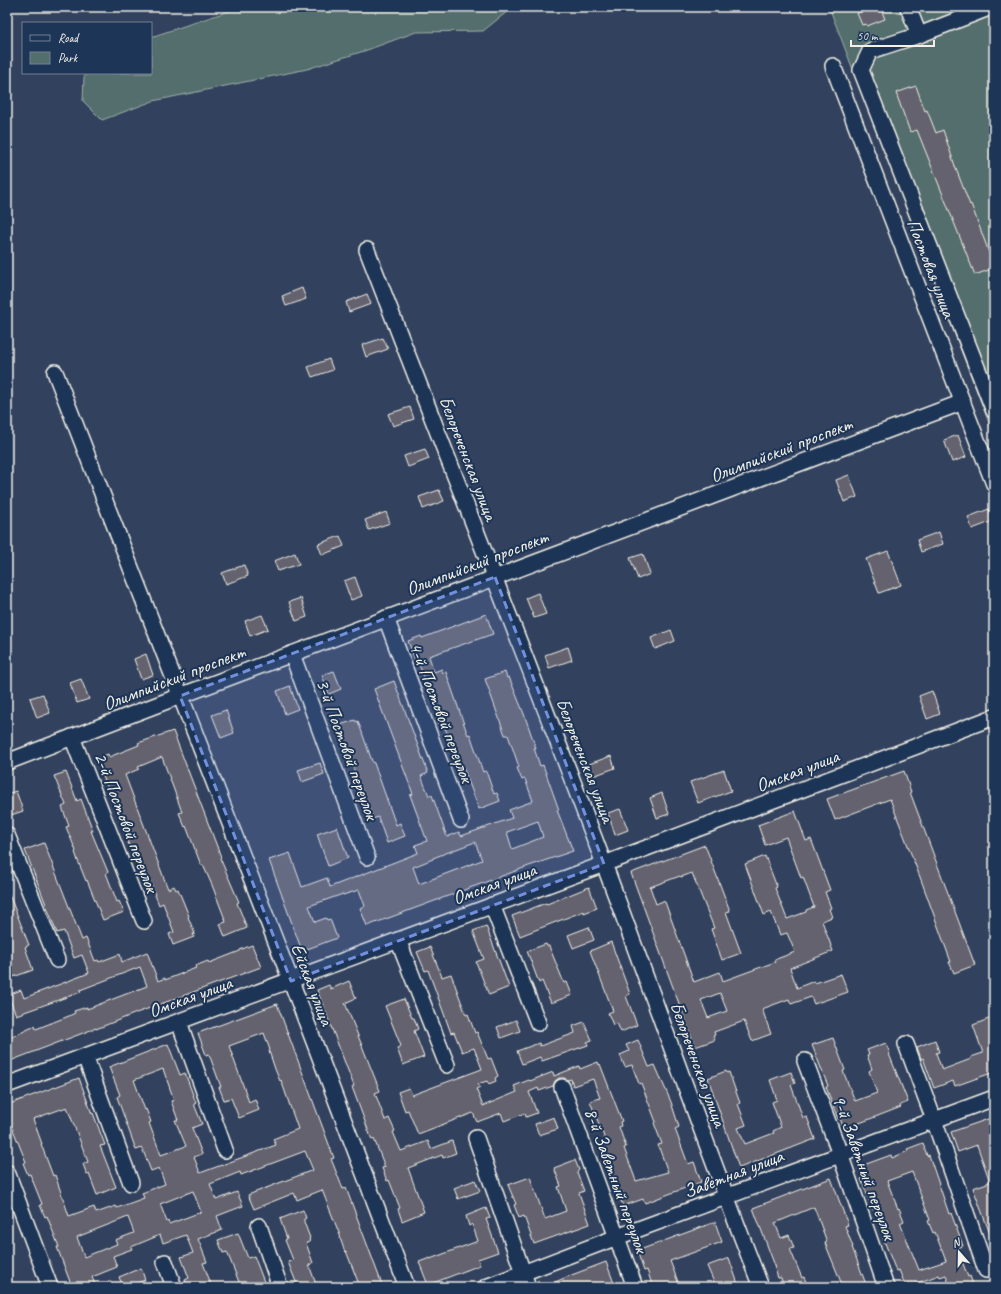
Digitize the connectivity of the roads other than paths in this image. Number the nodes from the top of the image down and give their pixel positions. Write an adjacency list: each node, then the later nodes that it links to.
1 (908, 7): 3 (street)
2 (991, 7): 3 (street)
3 (919, 35): 7 (street, Постовая улица)
4 (833, 66): 8 (street, Постовая улица)
5 (366, 250): 11 (street, Белореченская улица)
6 (54, 372): 14 (street, Ейская улица)
7 (990, 392): 9 (street, Постовая улица)
8 (963, 402): 10 (street, Постовая улица); 11 (street, Олимпийский проспект)
9 (994, 411)
10 (994, 484)
11 (495, 577): 12 (street, Олимпийский проспект); 21 (street, Белореченская улица)
12 (386, 618): 13 (street, Олимпийский проспект); 18 (street, 4-й Постовой переулок)
13 (292, 654): 14 (street, Олимпийский проспект); 20 (street, 3-й Постовой переулок)
14 (180, 696): 16 (street, Олимпийский проспект); 26 (street, Ейская улица)
15 (994, 717): 21 (street, Омская улица)
16 (72, 737): 17 (street, Олимпийский проспект); 23 (street, 2-й Постовой переулок)
17 (7, 762)
18 (461, 820)
19 (7, 835): 25 (street)
20 (367, 857)
21 (604, 864): 22 (street, Омская улица); 42 (street, Белореченская улица)
22 (492, 905): 24 (street, Омская улица); 28 (street)
23 (144, 921)
24 (398, 940): 26 (street, Омская улица); 32 (street)
25 (57, 960)
26 (291, 981): 27 (street, Омская улица); 51 (street, Ейская улица)
27 (179, 1022): 30 (street, Омская улица); 38 (street)
28 (538, 1023)
29 (906, 1044): 36 (street)
30 (85, 1056): 33 (street, Омская улица); 41 (street)
31 (805, 1061): 39 (street, 9-й Заветный переулок)
32 (447, 1066)
33 (7, 1085)
34 (562, 1087): 44 (street, 8-й Заветный переулок)
35 (994, 1098): 36 (street, Заветная улица)
36 (934, 1120): 39 (street, Заветная улица); 46 (street)
37 (476, 1138): 47 (street)
38 (225, 1150)
39 (840, 1154): 42 (street, Заветная улица); 55 (street, 9-й Заветный переулок)
40 (7, 1172): 48 (street)
41 (132, 1183)
42 (726, 1197): 44 (street, Заветная улица); 54 (street, Белореченская улица)
43 (259, 1226): 50 (street)
44 (617, 1237): 47 (street, Заветная улица); 53 (street, 8-й Заветный переулок)
45 (165, 1262): 49 (street)
46 (986, 1270)
47 (525, 1280): 52 (street, Заветная улица)
48 (50, 1287)
49 (174, 1287)
50 (280, 1287)
51 (407, 1287)
52 (486, 1287)
53 (635, 1287)
54 (761, 1287)
55 (886, 1287)

